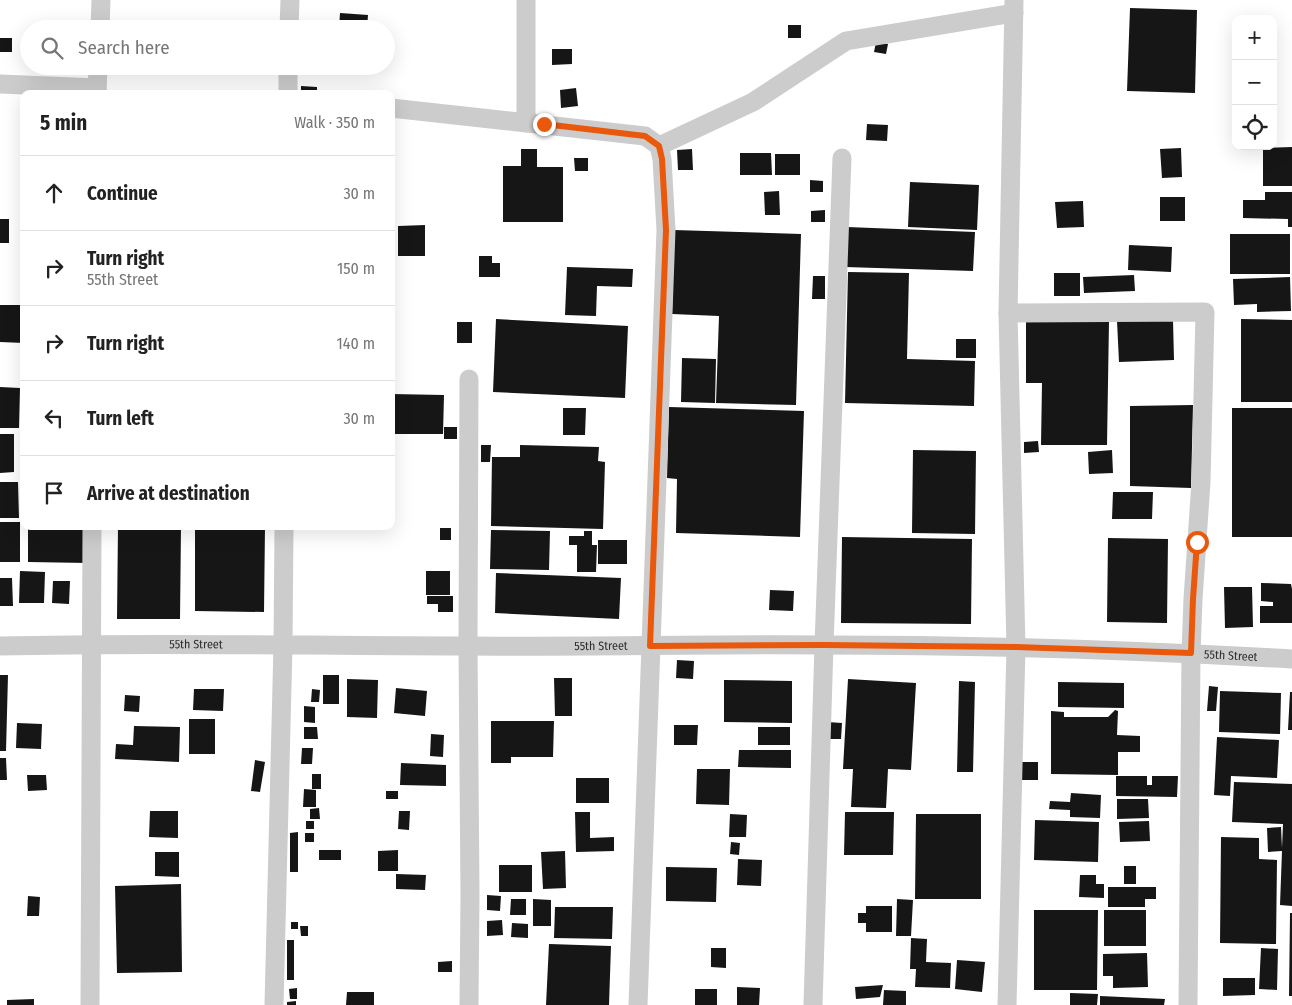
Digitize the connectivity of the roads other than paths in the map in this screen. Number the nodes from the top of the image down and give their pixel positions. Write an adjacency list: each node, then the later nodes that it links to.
1 (102, 0): 5 (street)
2 (290, 0): 6 (street)
3 (526, 0): 14 (street)
4 (1014, 7): 15 (street); 17 (street)
5 (101, 20)
6 (289, 20)
7 (98, 75): 11 (street)
8 (288, 75): 12 (street)
9 (0, 84): 10 (street)
10 (83, 90)
11 (97, 90)
12 (288, 90)
13 (395, 108): 14 (street)
14 (526, 123): 15 (street)
15 (659, 146): 26 (street)
16 (842, 158): 23 (street)
17 (1008, 313): 27 (street); 28 (street)
18 (469, 379): 25 (street)
19 (92, 530): 21 (street)
20 (284, 530): 22 (street)
21 (91, 644): 22 (street, 55th Street); 24 (street, 55th Street); 30 (street)
22 (283, 645): 25 (street, 55th Street); 31 (street)
23 (824, 645): 26 (street, 55th Street); 27 (street, 55th Street); 34 (street)
24 (0, 646)
25 (468, 646): 26 (street, 55th Street); 32 (street)
26 (650, 646): 33 (street)
27 (1016, 647): 28 (street, 55th Street); 35 (street)
28 (1191, 653): 29 (street, 55th Street); 36 (street)
29 (1292, 659)
30 (90, 1005)
31 (274, 1005)
32 (469, 1005)
33 (638, 1005)
34 (813, 1005)
35 (1007, 1005)
36 (1188, 1005)

